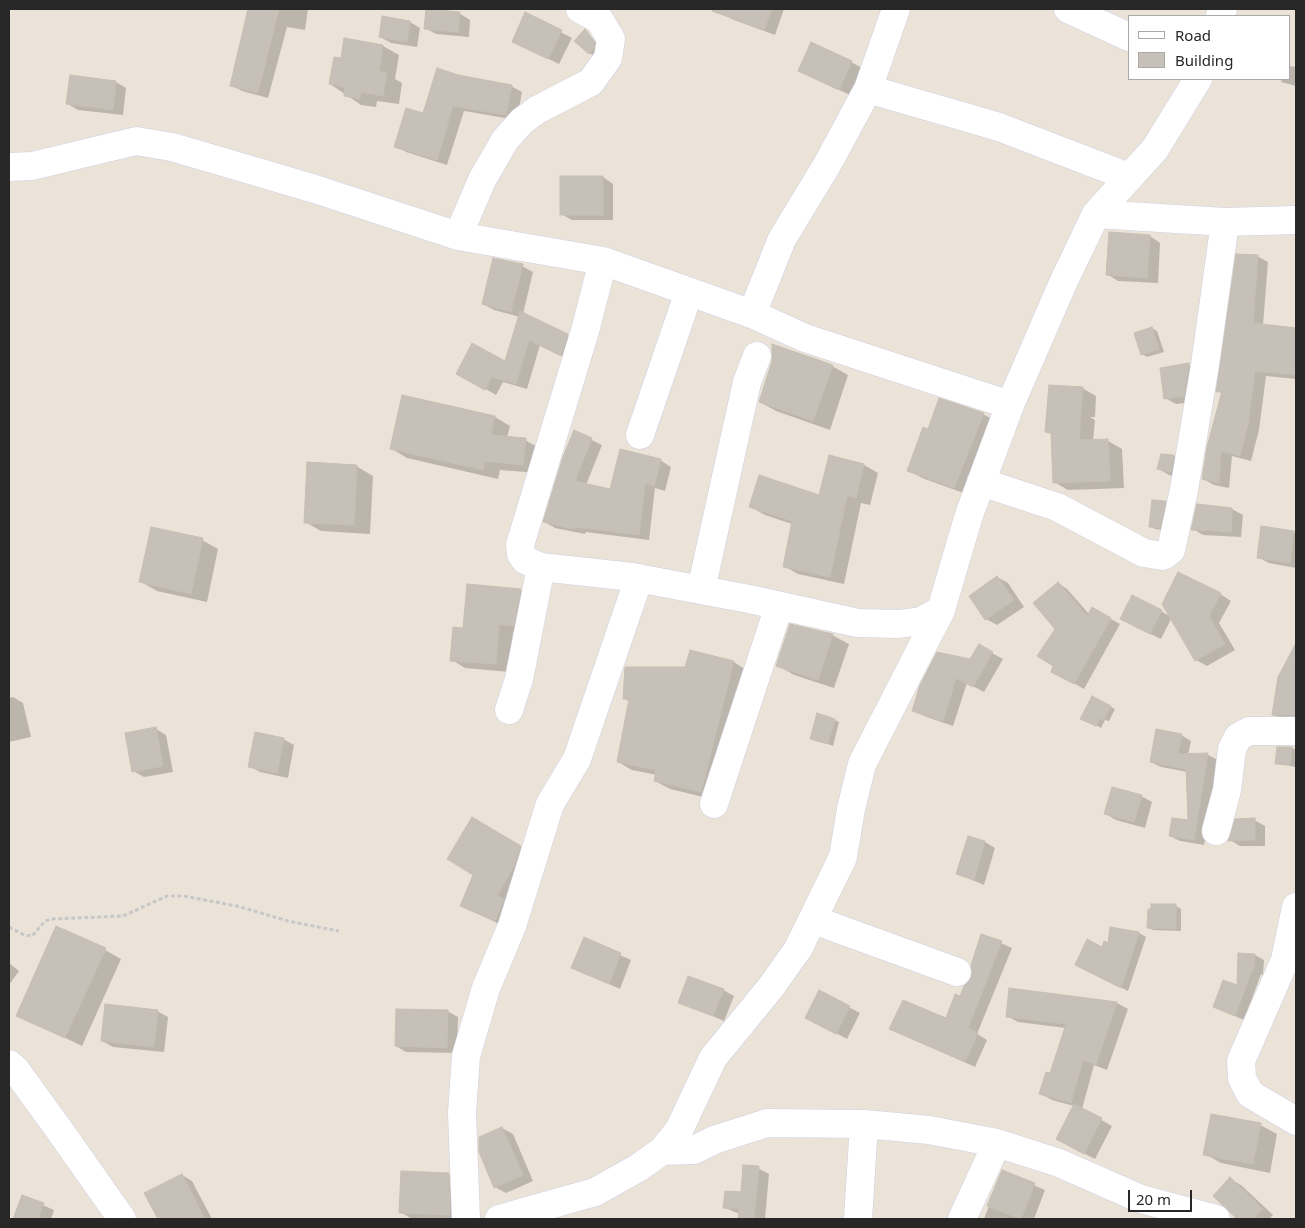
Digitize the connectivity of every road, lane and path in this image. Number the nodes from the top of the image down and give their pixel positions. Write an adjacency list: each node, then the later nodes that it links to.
1 (580, 9): 12 (street)
2 (896, 9): 6 (street)
3 (1068, 9): 4 (street)
4 (1128, 37)
5 (1197, 80): 8 (street)
6 (868, 89): 8 (street); 15 (street)
7 (9, 167): 12 (street)
8 (1129, 177): 9 (street)
9 (1096, 214): 11 (street); 17 (street)
10 (1296, 220): 11 (street)
11 (1225, 222): 19 (street)
12 (458, 236): 13 (street)
13 (603, 261): 14 (street); 20 (street)
14 (689, 292): 15 (street); 18 (street)
15 (752, 314): 17 (street)
16 (757, 356): 22 (street)
17 (1010, 404): 19 (street)
18 (640, 435)
19 (982, 482): 24 (street)
20 (541, 568): 21 (street); 25 (street)
21 (639, 578): 22 (street); 40 (street)
22 (701, 590): 23 (street)
23 (779, 606): 24 (street); 27 (street)
24 (941, 610): 30 (street)
25 (509, 710)
26 (1296, 731): 28 (street)
27 (714, 804)
28 (1216, 831)
29 (1296, 907): 35 (street)
30 (814, 920): 33 (street); 38 (street)
31 (9, 927): 32 (path)
32 (339, 931)
33 (957, 972)
34 (11, 1071): 39 (street)
35 (1296, 1121)
36 (864, 1124): 37 (street); 38 (street); 42 (street)
37 (997, 1143): 43 (street); 44 (street)
38 (662, 1152): 41 (street)
39 (122, 1219)
40 (466, 1219)
41 (499, 1219)
42 (858, 1219)
43 (962, 1219)
44 (1216, 1219)

